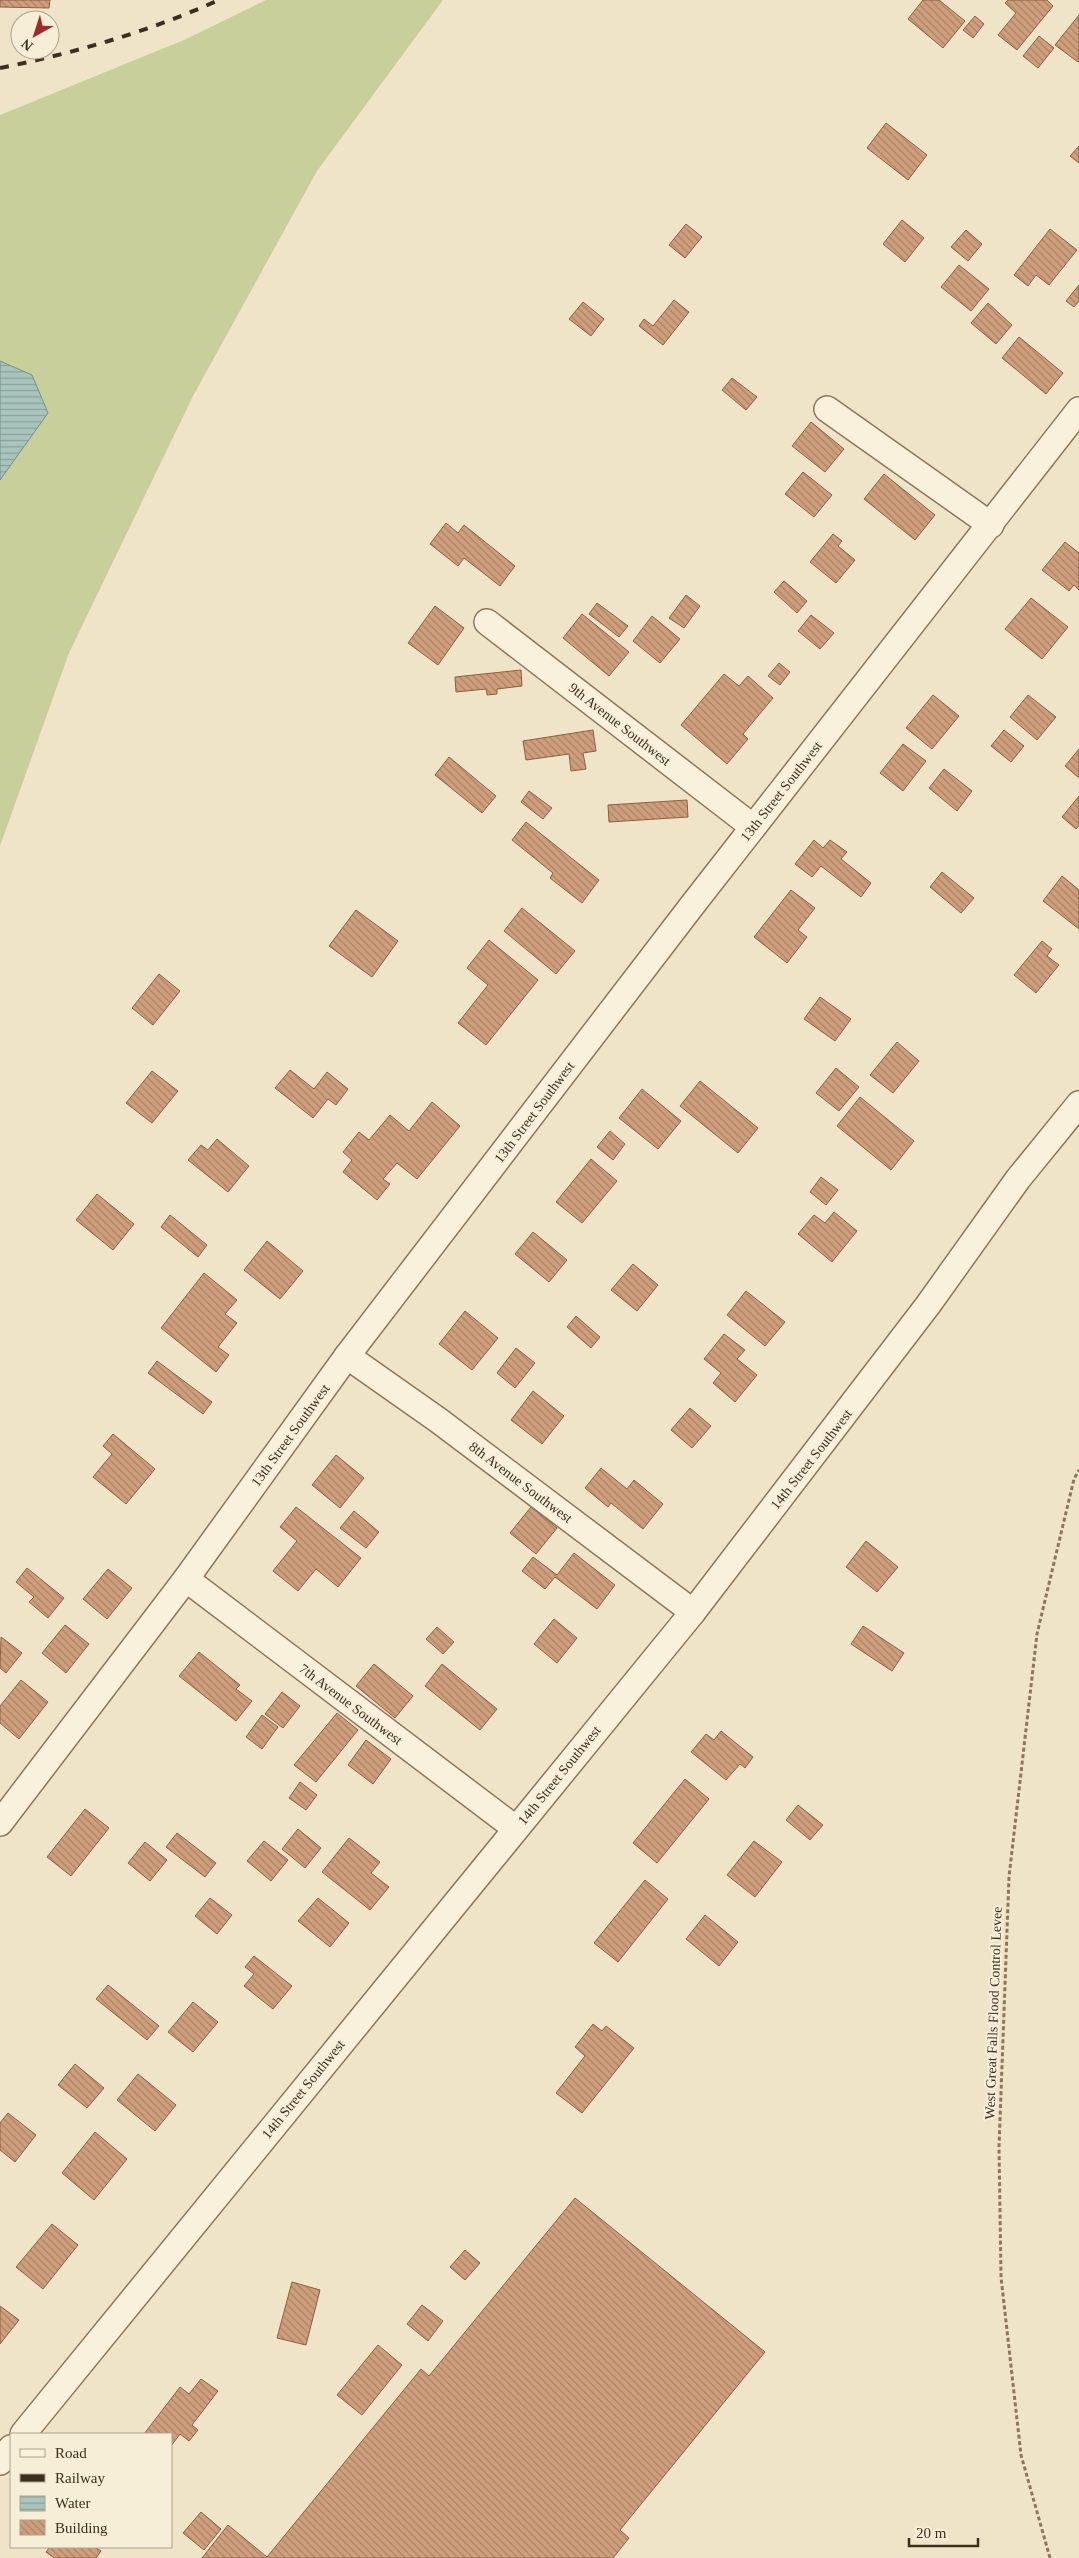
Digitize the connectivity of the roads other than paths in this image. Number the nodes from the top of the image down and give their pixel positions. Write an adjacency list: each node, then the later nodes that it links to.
1 (827, 409): 3 (street)
2 (1079, 410): 3 (street, 13th Street Southwest)
3 (991, 525): 5 (street, 13th Street Southwest)
4 (487, 622): 5 (street, 9th Avenue Southwest)
5 (754, 826): 7 (street, 13th Street Southwest)
6 (1079, 1104): 9 (street, 14th Street Southwest)
7 (347, 1356): 8 (street, 13th Street Southwest); 9 (street, 8th Avenue Southwest)
8 (186, 1579): 10 (street, 13th Street Southwest); 11 (street, 7th Avenue Southwest)
9 (693, 1612): 11 (street, 14th Street Southwest)
10 (0, 1823)
11 (515, 1828): 12 (street, 14th Street Southwest)
12 (23, 2433)
13 (10, 2449): 14 (street)
14 (0, 2462)

